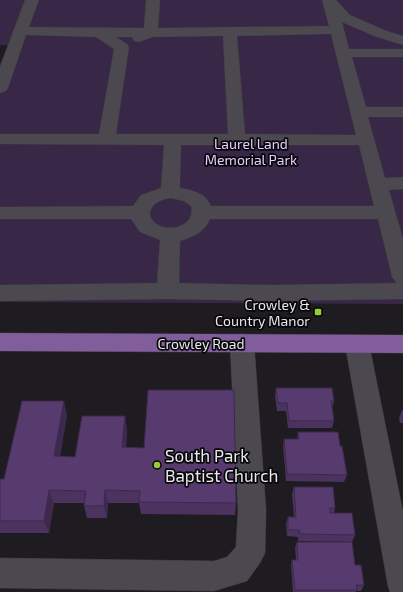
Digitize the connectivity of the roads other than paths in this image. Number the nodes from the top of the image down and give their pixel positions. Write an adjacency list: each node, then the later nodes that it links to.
1 (32, 0): 5 (street)
2 (153, 0): 6 (street)
3 (329, 0): 4 (street); 9 (street)
4 (337, 30): 7 (street); 11 (street)
5 (21, 32): 8 (street); 13 (street)
6 (151, 32): 7 (street); 8 (street); 10 (street)
7 (230, 32): 19 (street)
8 (99, 33): 10 (street)
9 (403, 41)
10 (122, 47): 17 (street)
11 (343, 53): 12 (street); 14 (street)
12 (403, 54)
13 (0, 88)
14 (358, 112): 15 (street); 20 (street)
15 (403, 112)
16 (0, 139): 17 (street)
17 (108, 139): 18 (street)
18 (173, 139): 19 (street); 23 (street)
19 (237, 139): 20 (street)
20 (366, 140): 22 (street)
21 (403, 183): 22 (street)
22 (378, 184): 27 (street)
23 (170, 192): 24 (street); 25 (street)
24 (140, 212): 26 (street); 28 (street)
25 (203, 212): 27 (street); 28 (street)
26 (0, 213)
27 (386, 213): 29 (street)
28 (170, 234): 30 (street)
29 (403, 277)
30 (168, 291): 31 (street); 32 (street)
31 (403, 291)
32 (0, 293)
33 (0, 342): 34 (main road, Crowley Road)
34 (242, 344): 35 (main road, Crowley Road); 37 (street)
35 (357, 344): 36 (main road, Crowley Road); 38 (street)
36 (403, 344)
37 (0, 573)
38 (403, 586)

